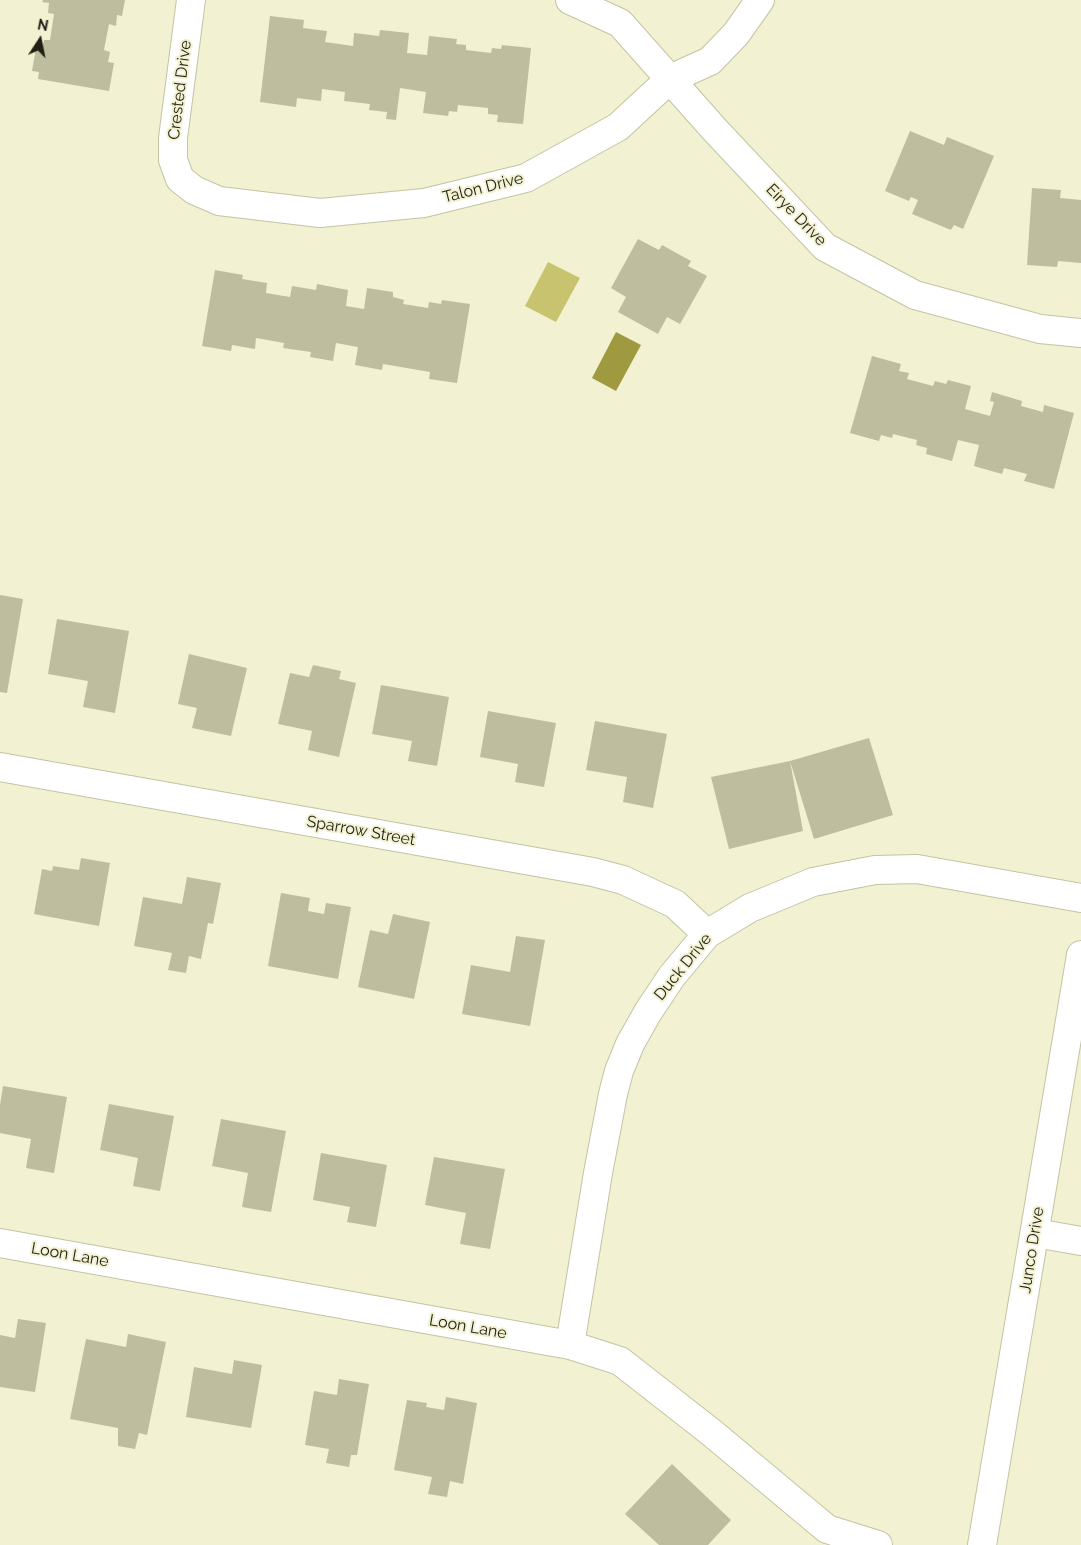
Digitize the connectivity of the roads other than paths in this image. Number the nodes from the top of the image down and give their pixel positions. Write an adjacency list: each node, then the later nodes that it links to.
1 (191, 0): 5 (street, Crested Drive)
2 (570, 0): 4 (street, Eirye Drive)
3 (760, 0): 4 (street, Talon Drive)
4 (670, 79): 5 (street, Talon Drive); 6 (street, Eirye Drive)
5 (180, 179)
6 (1081, 333)
7 (0, 767): 9 (street, Sparrow Street)
8 (1081, 898): 9 (street, Duck Drive)
9 (707, 934): 14 (street, Duck Drive)
10 (1081, 955): 11 (street, Junco Drive)
11 (1035, 1233): 12 (street); 16 (street, Junco Drive)
12 (1081, 1241)
13 (0, 1243): 14 (street, Loon Lane)
14 (570, 1345): 15 (street, Loon Lane)
15 (878, 1545)
16 (982, 1545)

